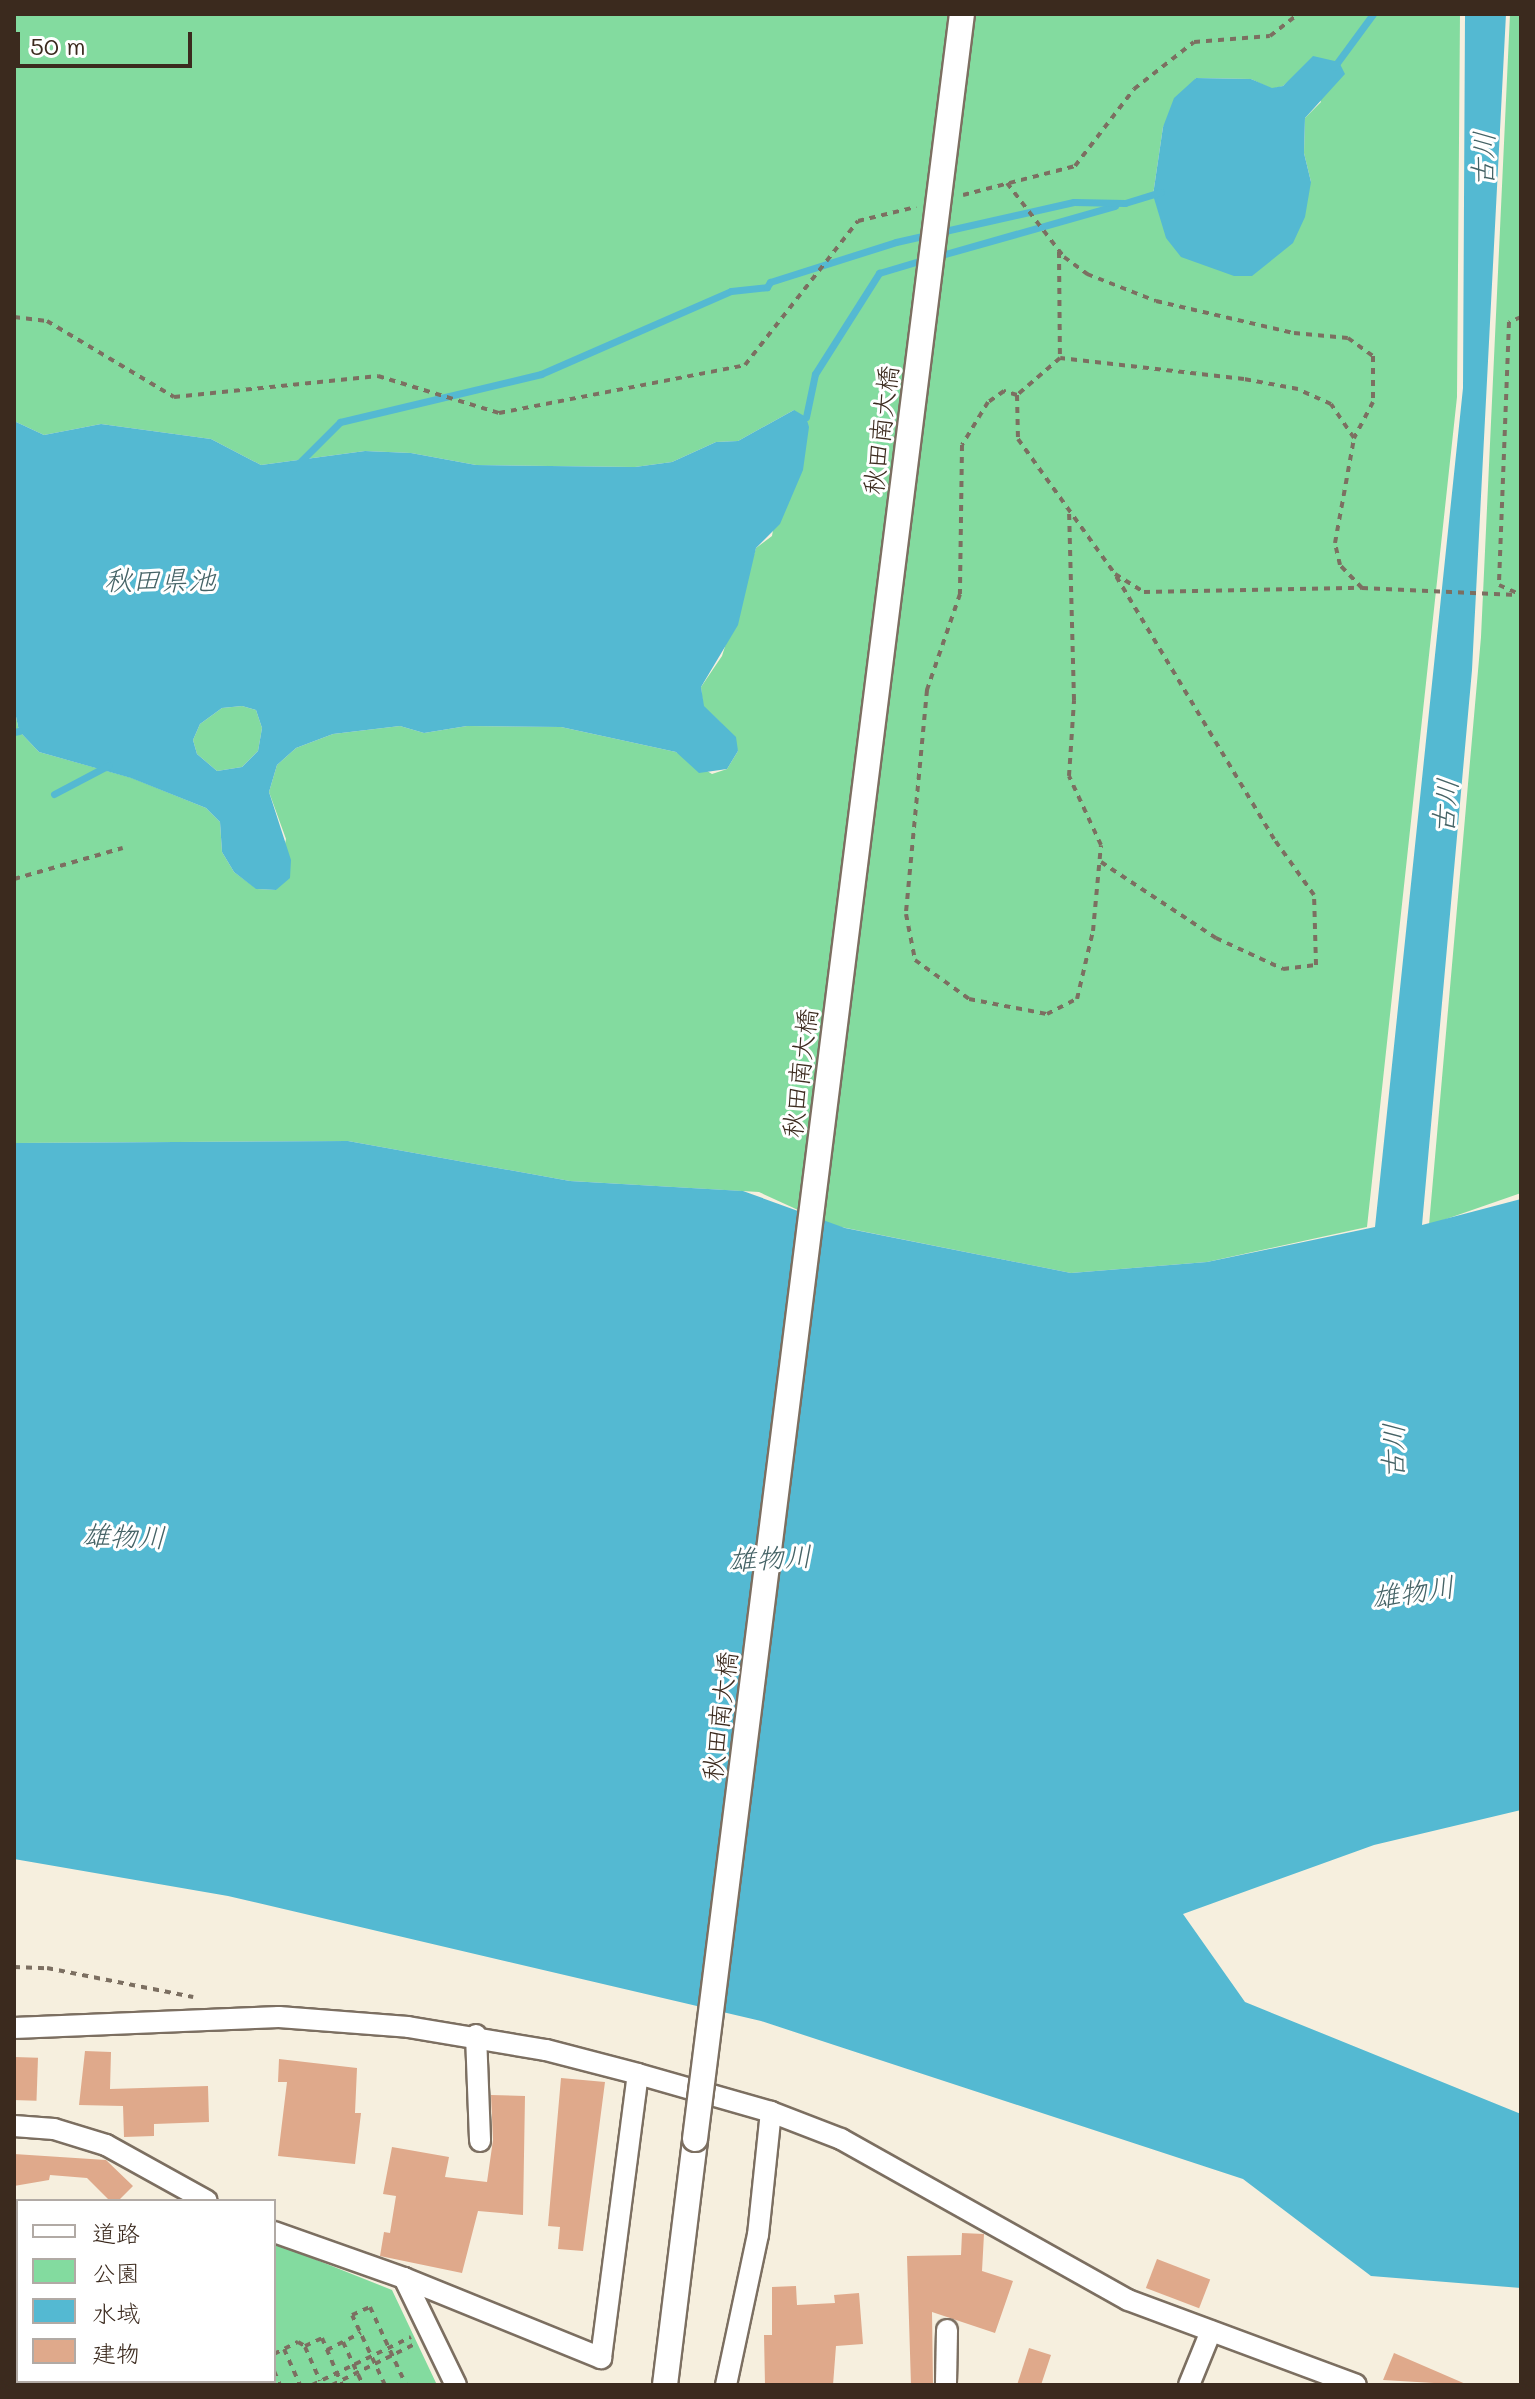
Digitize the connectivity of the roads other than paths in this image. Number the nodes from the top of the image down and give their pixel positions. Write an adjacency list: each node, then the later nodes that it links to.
1 (962, 14): 15 (street, 秋田南大橋, bridge)
2 (14, 2028): 3 (street)
3 (476, 2035): 4 (street); 7 (street)
4 (638, 2074): 5 (street); 10 (street)
5 (771, 2112): 12 (street); 16 (street)
6 (14, 2126): 8 (street)
7 (480, 2141)
8 (203, 2199)
9 (276, 2233): 10 (street)
10 (404, 2278): 14 (street)
11 (947, 2330): 13 (street)
12 (1211, 2331): 17 (street); 18 (street)
13 (948, 2384)
14 (456, 2385)
15 (665, 2385)
16 (726, 2385)
17 (1189, 2385)
18 (1356, 2385)

